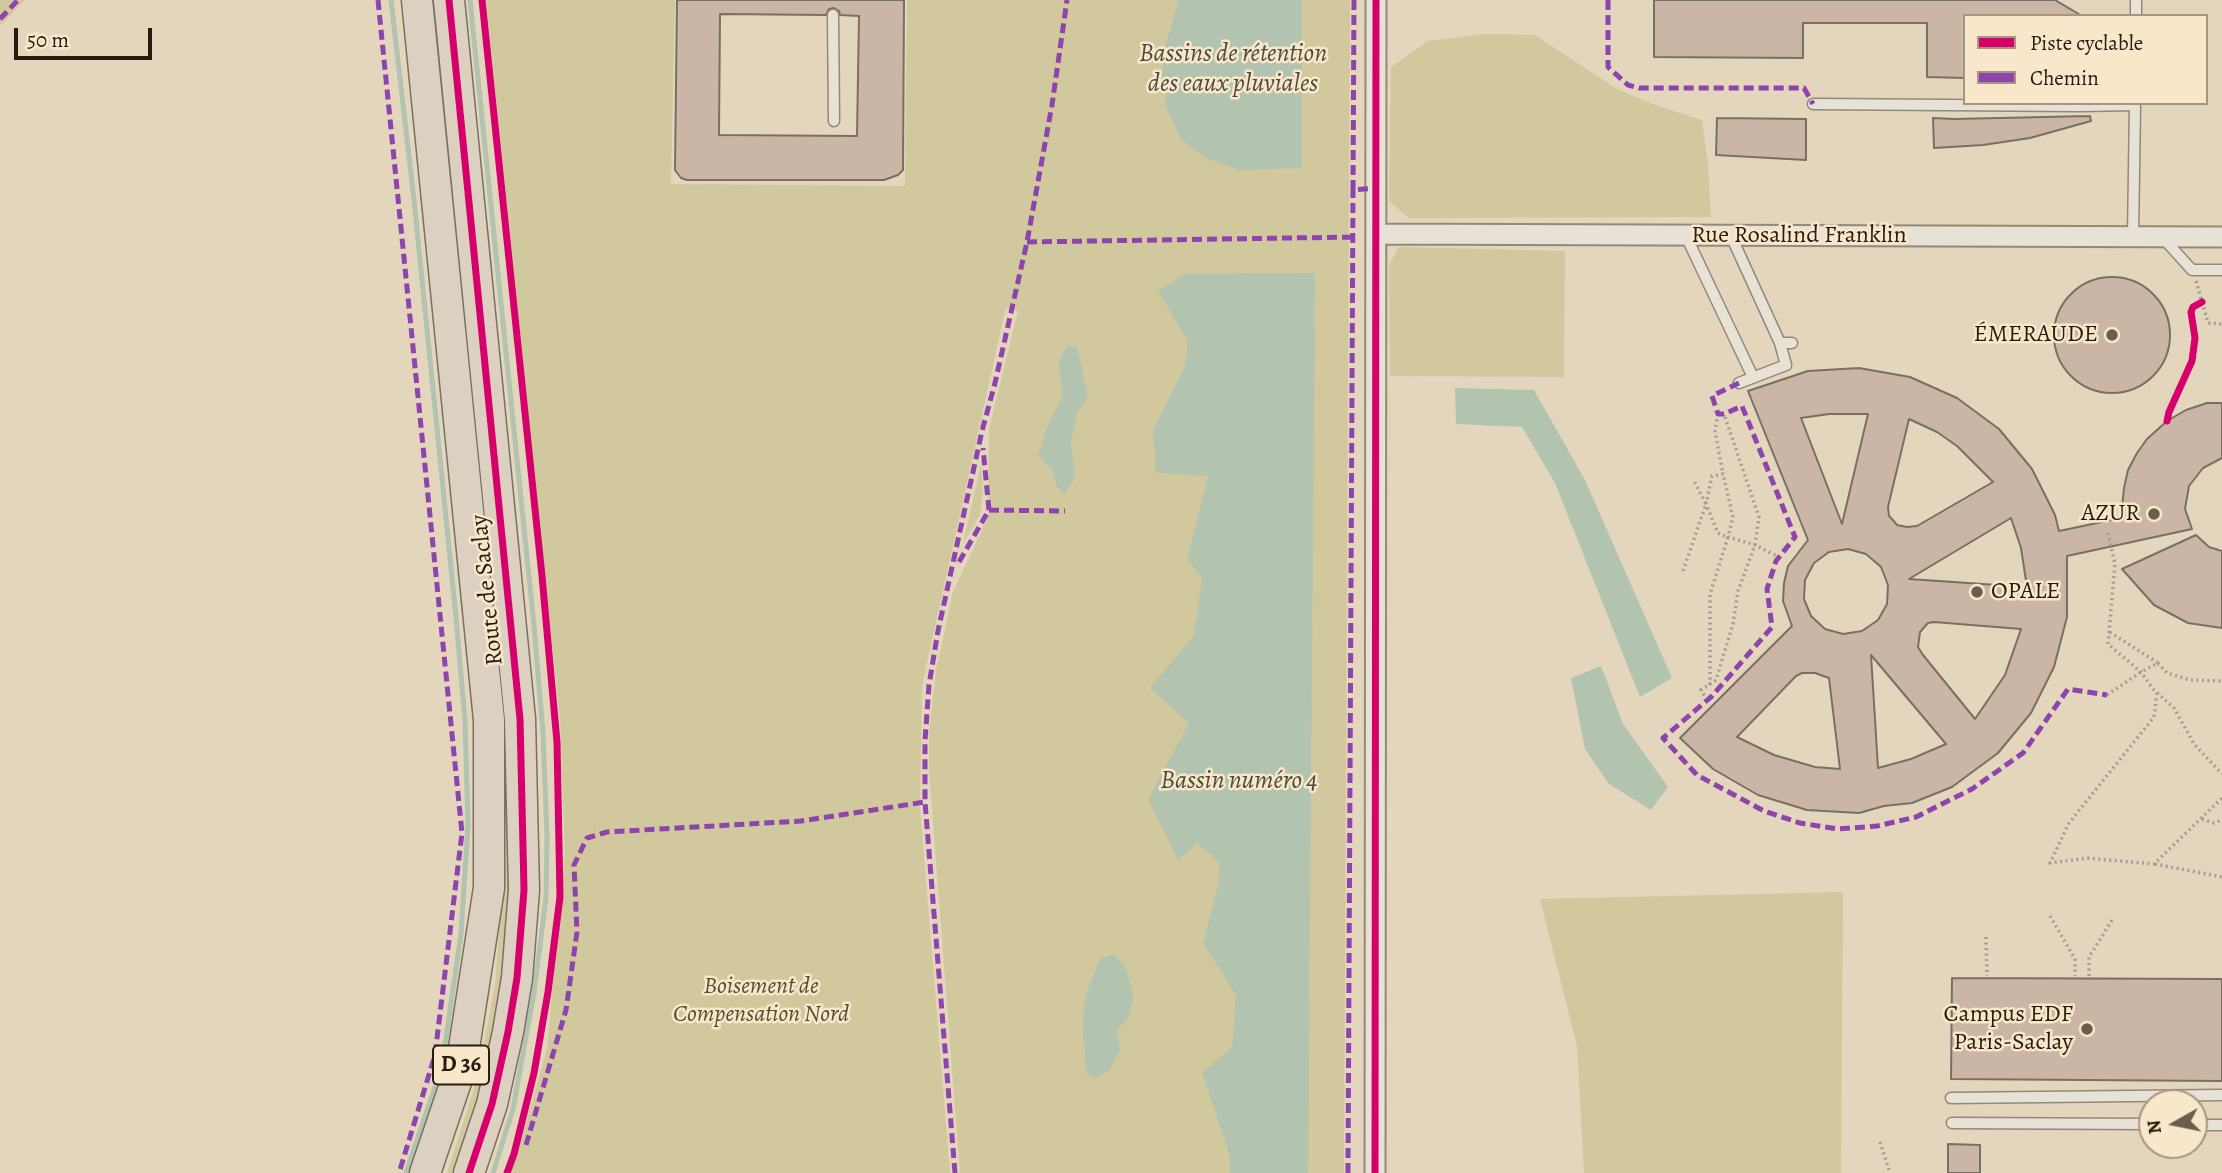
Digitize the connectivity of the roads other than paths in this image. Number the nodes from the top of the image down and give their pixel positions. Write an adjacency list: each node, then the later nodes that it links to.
1 (417, 0): 24 (main road, Route de Saclay / D 36)
2 (449, 0): 25 (main road, Route de Saclay / D 36)
3 (1376, 0): 9 (street)
4 (833, 15): 8 (lane)
5 (1813, 104): 6 (lane)
6 (1963, 104)
7 (2135, 105): 12 (lane)
8 (834, 121)
9 (1376, 234): 10 (street, Rue Rosalind Franklin); 26 (street)
10 (1686, 235): 11 (street, Rue Rosalind Franklin); 18 (lane)
11 (1731, 235): 12 (street, Rue Rosalind Franklin); 16 (lane)
12 (2133, 237): 13 (street, Rue Rosalind Franklin)
13 (2163, 237): 14 (street, Rue Rosalind Franklin); 15 (lane)
14 (2222, 237)
15 (2222, 270)
16 (1780, 343): 17 (lane); 19 (lane)
17 (1792, 343)
18 (1751, 373)
19 (1739, 383)
20 (2222, 1095): 21 (lane)
21 (1951, 1098)
22 (1952, 1123): 23 (lane)
23 (2138, 1124)
24 (425, 1173)
25 (469, 1173)
26 (1375, 1173)

